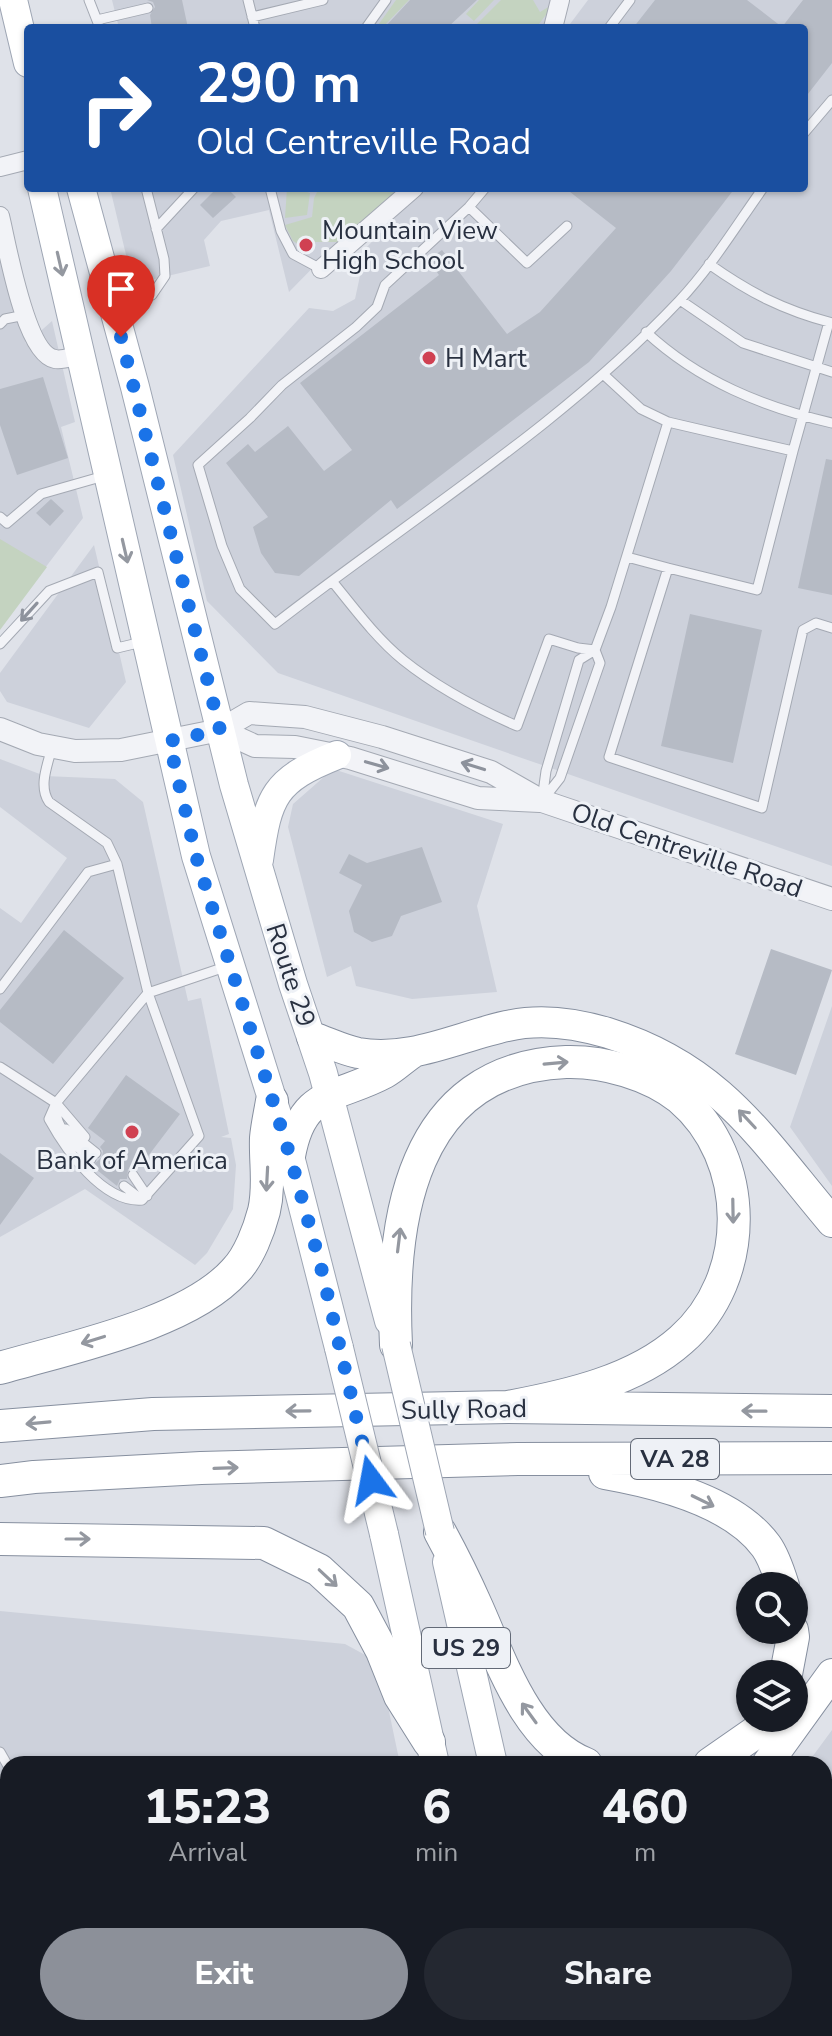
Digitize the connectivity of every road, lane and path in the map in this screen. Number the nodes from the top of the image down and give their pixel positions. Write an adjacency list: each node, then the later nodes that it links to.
1 (13, 0): 15 (main road)
2 (89, 0): 10 (lane)
3 (248, 0): 9 (lane)
4 (323, 0): 9 (lane)
5 (386, 0): 12 (lane)
6 (560, 0): 13 (street)
7 (630, 0): 14 (lane)
8 (148, 8): 10 (lane)
9 (252, 17): 11 (lane)
10 (98, 24)
11 (254, 24)
12 (369, 24)
13 (554, 24)
14 (612, 24)
15 (24, 46)
16 (832, 100): 17 (lane)
17 (808, 128)
18 (24, 161): 19 (street)
19 (0, 167)
20 (43, 192): 40 (main road, US 29, one-way to 40)
21 (82, 192): 35 (main road, Route 29 / US 29)
22 (147, 192): 31 (lane)
23 (190, 192): 31 (lane)
24 (271, 192): 33 (lane)
25 (409, 192): 33 (street)
26 (482, 192): 28 (lane)
27 (760, 192): 32 (lane)
28 (469, 207): 30 (lane); 52 (lane)
29 (0, 216): 36 (street)
30 (567, 226)
31 (156, 229): 35 (lane)
32 (709, 264): 34 (lane); 37 (lane)
33 (321, 269)
34 (680, 300): 39 (lane); 41 (lane)
35 (114, 312): 58 (main road, Route 29 / US 29)
36 (25, 315): 38 (lane); 40 (street)
37 (830, 322): 41 (lane)
38 (0, 324)
39 (646, 332): 43 (lane); 44 (lane)
40 (80, 355): 48 (main road, US 29)
41 (816, 368): 42 (lane); 44 (lane)
42 (832, 372)
43 (603, 374): 45 (lane); 52 (lane)
44 (803, 416): 46 (lane); 47 (lane)
45 (668, 422): 47 (lane); 50 (lane)
46 (832, 423)
47 (793, 451): 51 (lane)
48 (107, 475): 49 (lane); 54 (main road, US 29, one-way to 54)
49 (0, 517)
50 (627, 557): 51 (lane); 56 (lane)
51 (668, 568): 53 (lane)
52 (332, 581): 56 (lane)
53 (832, 628)
54 (146, 641): 55 (lane, one-way to 55); 59 (main road, US 29)
55 (0, 644)
56 (595, 650): 62 (lane); 62 (lane)
57 (0, 729): 60 (street, Old Centreville Road)
58 (220, 730): 59 (street, Old Centreville Road); 61 (street, Old Centreville Road); 62 (street, Old Centreville Road, one-way to 58); 64 (main road, Route 29 / US 29)
59 (169, 741): 60 (street, Old Centreville Road); 66 (main road, US 29)
60 (52, 747): 63 (lane)
61 (337, 755): 62 (street, Old Centreville Road, one-way to 62); 64 (main road)
62 (542, 801): 65 (street, Old Centreville Road)
63 (117, 864): 67 (lane); 68 (lane)
64 (257, 869): 69 (main road, Route 29 / US 29)
65 (832, 899)
66 (229, 966): 68 (lane); 73 (main road, US 29)
67 (0, 989)
68 (148, 993): 74 (lane); 78 (lane)
69 (312, 1037): 70 (highway); 72 (main road, Route 29 / US 29)
70 (411, 1054): 72 (highway); 79 (highway, one-way to 70)
71 (0, 1067): 74 (lane)
72 (329, 1094): 76 (highway); 80 (main road, Route 29 / US 29)
73 (272, 1101): 76 (main road, US 29); 81 (highway, one-way to 81)
74 (56, 1103): 75 (lane); 78 (lane)
75 (95, 1153)
76 (290, 1156): 93 (main road, US 29, bridge)
77 (129, 1181): 78 (lane)
78 (144, 1198)
79 (832, 1222)
80 (396, 1345): 82 (highway, one-way to 82); 88 (main road, Route 29 / US 29, bridge)
81 (0, 1368)
82 (508, 1407): 83 (highway, Sully Road / VA 28, one-way to 82); 84 (highway, Sully Road / VA 28, one-way to 84)
83 (832, 1411)
84 (0, 1426)
85 (832, 1458): 86 (highway, Sully Road / VA 28)
86 (518, 1459): 87 (highway, Sully Road / VA 28, one-way to 86); 90 (highway, one-way to 90)
87 (0, 1481)
88 (440, 1532): 94 (main road, Route 29 / US 29); 95 (highway, one-way to 88)
89 (0, 1539): 93 (highway, one-way to 93)
90 (777, 1572)
91 (832, 1674): 97 (highway)
92 (756, 1732): 96 (highway)
93 (432, 1753)
94 (491, 1756)
95 (571, 1756)
96 (722, 1756)
97 (773, 1756)

